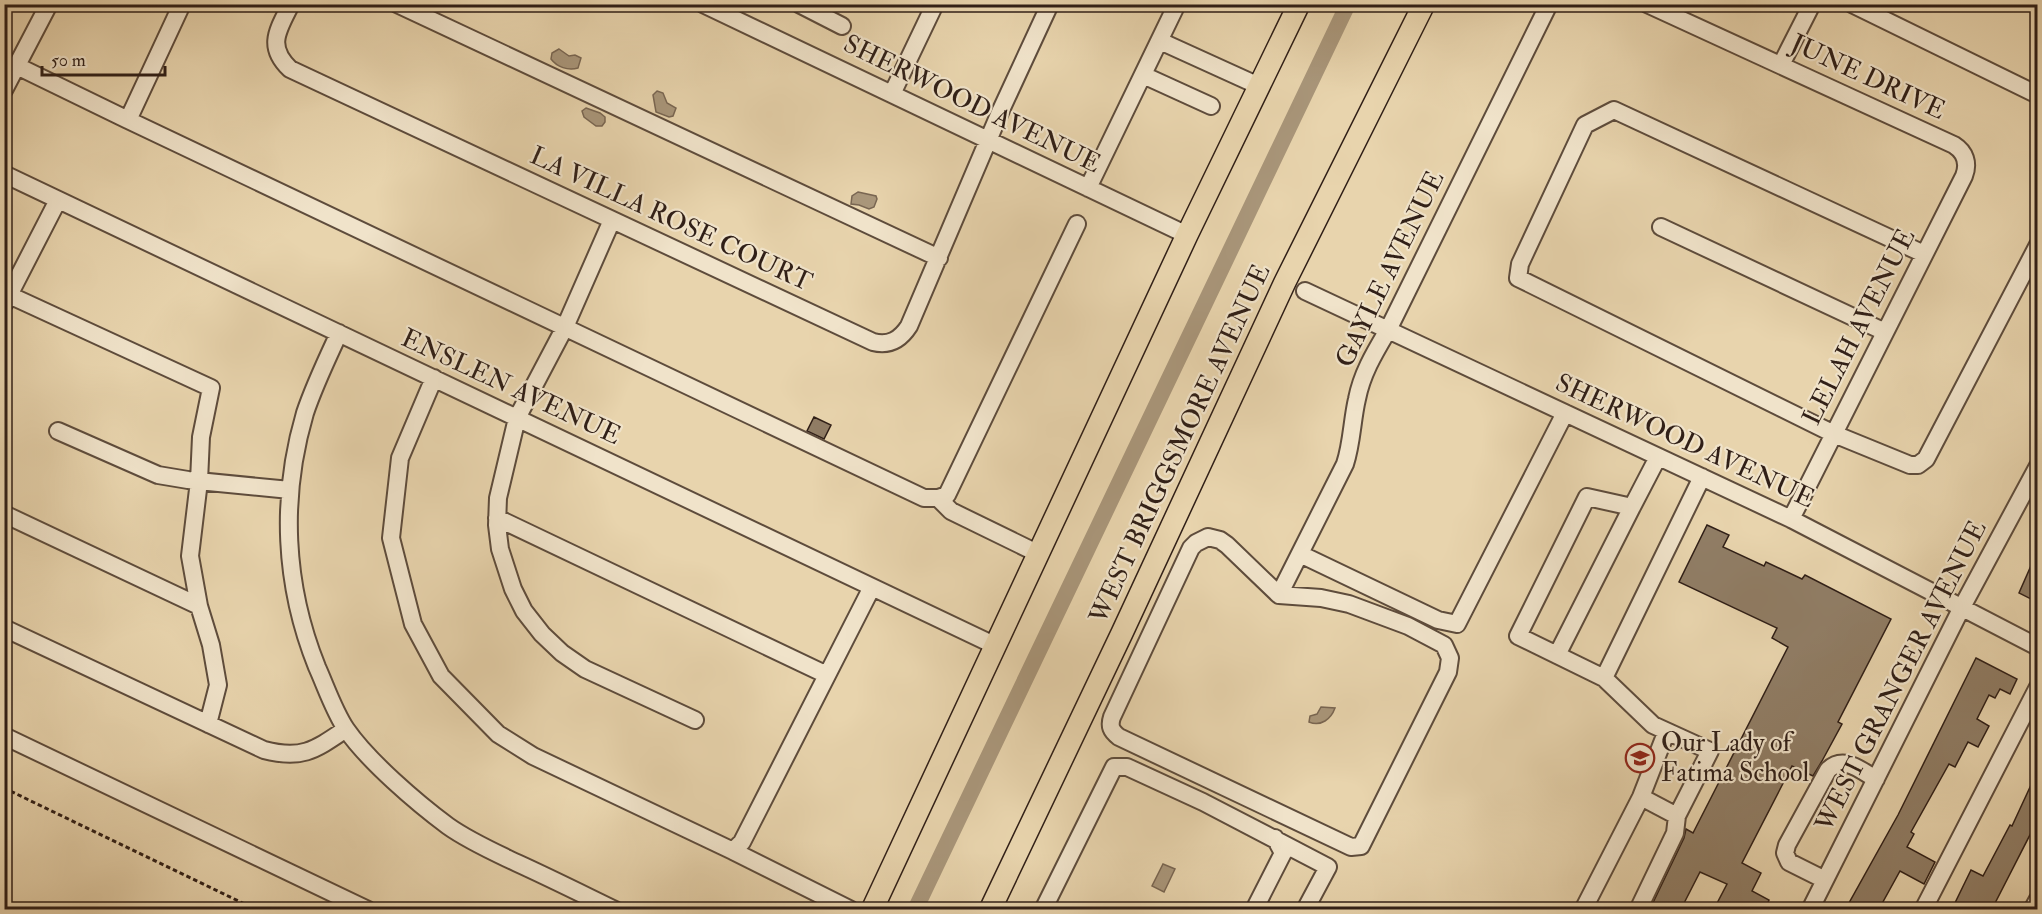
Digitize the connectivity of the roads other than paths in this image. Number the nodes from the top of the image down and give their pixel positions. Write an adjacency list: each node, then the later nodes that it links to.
1 (49, 4): 19 (street)
2 (182, 4): 26 (street)
3 (291, 4): 32 (street, LA VILLA ROSE COURT)
4 (397, 4): 38 (street)
5 (799, 4): 16 (street)
6 (936, 4): 23 (street)
7 (1050, 4): 27 (street, LA VILLA ROSE COURT)
8 (1177, 4): 17 (street)
9 (1299, 4): 21 (main road)
10 (1424, 4): 89 (main road, WEST BRIGGSMORE AVENUE)
11 (1549, 4): 42 (street, GAYLE AVENUE)
12 (1647, 4): 18 (street, JUNE DRIVE)
13 (1812, 4): 18 (street)
14 (1852, 4): 24 (street)
15 (712, 6): 23 (street, SHERWOOD AVENUE)
16 (842, 26)
17 (1160, 40): 20 (street); 21 (street)
18 (1782, 65): 28 (street, JUNE DRIVE)
19 (17, 66): 22 (street); 26 (street)
20 (1143, 75): 25 (street); 30 (street)
21 (1259, 86): 35 (main road)
22 (4, 90)
23 (892, 94): 27 (street, SHERWOOD AVENUE)
24 (2037, 95)
25 (1211, 106)
26 (128, 120): 41 (street)
27 (990, 141): 30 (street, SHERWOOD AVENUE); 38 (street, LA VILLA ROSE COURT)
28 (1966, 157): 37 (street, LELAH AVENUE)
29 (4, 174): 31 (street, ENSLEN AVENUE)
30 (1088, 188): 35 (street, SHERWOOD AVENUE)
31 (58, 200): 40 (street); 44 (street, ENSLEN AVENUE)
32 (612, 220): 38 (street, LA VILLA ROSE COURT); 41 (street)
33 (1077, 224): 55 (street)
34 (1661, 227): 43 (street)
35 (1187, 235): 60 (main road)
36 (2037, 246): 49 (street)
37 (1924, 254): 43 (street, LELAH AVENUE); 49 (street)
38 (939, 258)
39 (1305, 291): 42 (street, SHERWOOD AVENUE)
40 (7, 299): 53 (street)
41 (565, 327): 47 (street); 55 (street)
42 (1388, 330): 46 (street, SHERWOOD AVENUE); 61 (street, GAYLE AVENUE)
43 (1885, 332): 49 (street, LELAH AVENUE)
44 (339, 333): 45 (street, ENSLEN AVENUE); 54 (street)
45 (434, 378): 47 (street, ENSLEN AVENUE); 82 (street)
46 (1565, 413): 50 (street, SHERWOOD AVENUE); 61 (street)
47 (517, 418): 58 (street); 62 (street, ENSLEN AVENUE)
48 (58, 431): 53 (street)
49 (1834, 434): 59 (street, LELAH AVENUE)
50 (1658, 457): 52 (street, SHERWOOD AVENUE); 56 (street)
51 (2037, 466): 65 (street, WEST GRANGER AVENUE)
52 (1702, 477): 59 (street, SHERWOOD AVENUE); 71 (street)
53 (199, 482): 54 (street); 64 (street)
54 (290, 490): 75 (street)
55 (938, 498): 60 (street)
56 (1632, 507): 69 (street); 69 (street)
57 (4, 514): 64 (street)
58 (498, 518): 70 (street); 73 (street)
59 (1791, 519): 65 (street, SHERWOOD AVENUE)
60 (1039, 554): 67 (main road)
61 (1300, 554): 63 (street, GAYLE AVENUE)
62 (872, 586): 67 (street, ENSLEN AVENUE); 70 (street)
63 (1279, 595): 63 (street)
64 (200, 606): 74 (street)
65 (1961, 609): 68 (street, SHERWOOD AVENUE); 78 (street, WEST GRANGER AVENUE)
66 (4, 628): 74 (street)
67 (996, 646): 88 (main road)
68 (2037, 647)
69 (1557, 655): 71 (street)
70 (827, 675): 82 (street)
71 (1604, 678): 76 (street)
72 (2037, 687): 96 (street)
73 (694, 720)
74 (208, 724): 75 (street)
75 (346, 729): 86 (street)
76 (1666, 733): 79 (street); 80 (street)
77 (4, 736): 85 (street)
78 (1876, 779): 83 (street, WEST GRANGER AVENUE); 83 (street)
79 (1641, 797): 80 (street); 93 (street)
80 (1677, 816): 94 (street)
81 (1275, 838): 90 (street); 91 (street); 92 (street)
82 (733, 851): 87 (street)
83 (1825, 880): 95 (street, WEST GRANGER AVENUE)
84 (2037, 899): 97 (street)
85 (368, 909)
86 (615, 909)
87 (851, 909)
88 (872, 909)
89 (990, 909)
90 (1043, 909)
91 (1254, 909)
92 (1305, 909)
93 (1583, 909)
94 (1638, 909)
95 (1810, 909)
96 (1923, 909)
97 (2032, 909)

